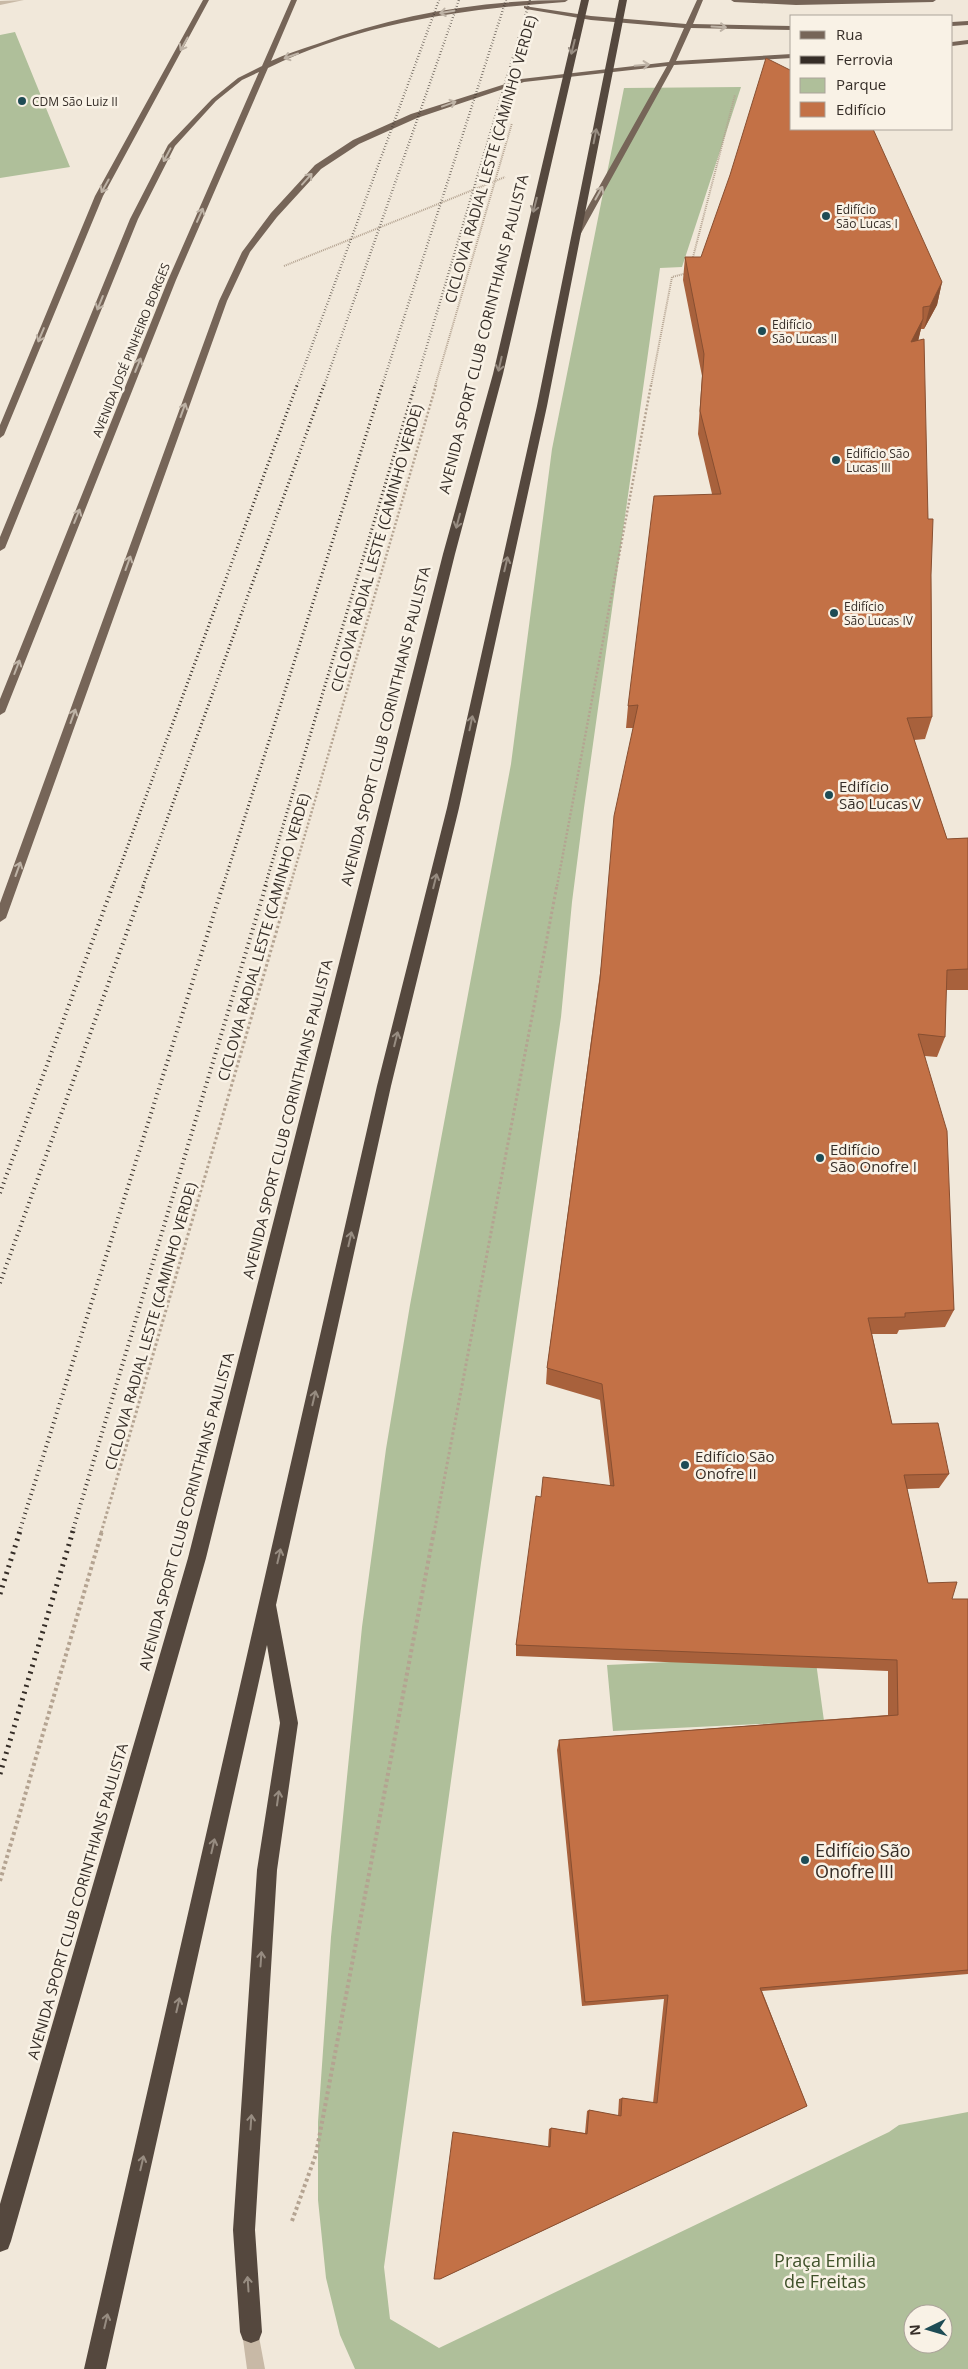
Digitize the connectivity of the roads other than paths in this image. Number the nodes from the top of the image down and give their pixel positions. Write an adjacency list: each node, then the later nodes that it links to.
1 (21, 0): 11 (street)
2 (206, 0): 19 (main road, one-way to 19)
3 (294, 0): 21 (main road, AVENIDA JOSÉ PINHEIRO BORGES, one-way to 3)
4 (497, 0): 14 (main road, one-way to 14)
5 (565, 0): 20 (main road, one-way to 20)
6 (585, 0): 24 (highway, AVENIDA SPORT CLUB CORINTHIANS PAULISTA, one-way to 24)
7 (623, 0): 18 (highway, one-way to 7)
8 (700, 0): 18 (main road, one-way to 8)
9 (734, 0): 10 (main road)
10 (933, 0)
11 (0, 3)
12 (968, 23): 13 (main road)
13 (953, 24)
14 (790, 28)
15 (968, 42): 16 (main road)
16 (953, 44)
17 (790, 56): 22 (main road, one-way to 17)
18 (576, 235): 23 (highway, one-way to 18)
19 (0, 435)
20 (0, 548)
21 (0, 712)
22 (1, 916)
23 (268, 1604): 25 (highway, one-way to 23); 26 (highway, one-way to 23)
24 (0, 2241)
25 (251, 2332): 27 (street)
26 (95, 2369)
27 (256, 2369)

